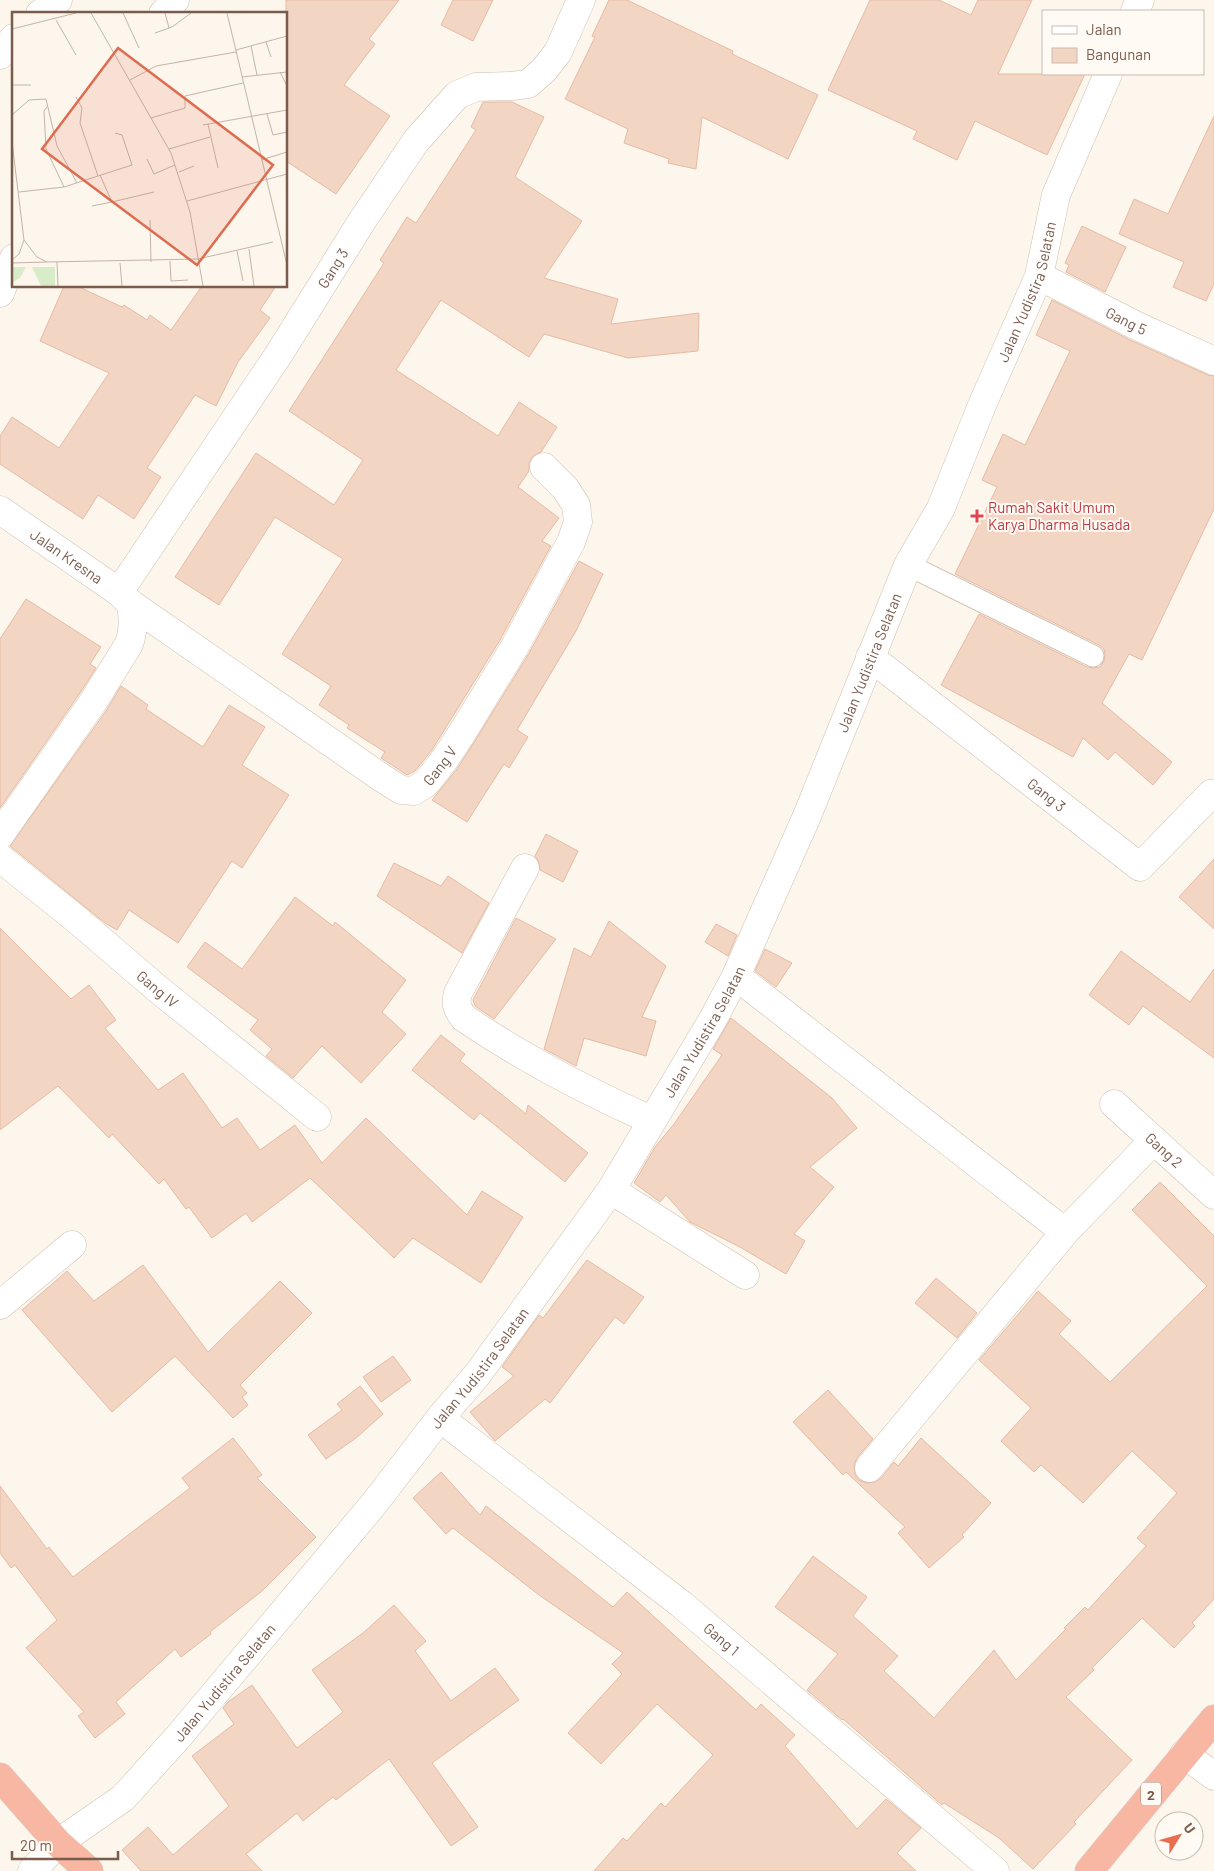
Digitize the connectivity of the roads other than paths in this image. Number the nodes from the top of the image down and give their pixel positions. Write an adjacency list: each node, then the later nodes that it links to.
1 (58, 0): 4 (street)
2 (175, 0): 5 (street)
3 (581, 0): 16 (street, Gang 3)
4 (43, 12)
5 (165, 12)
6 (12, 40): 7 (street)
7 (0, 55)
8 (1108, 75): 10 (street, Jalan Yudistira Selatan)
9 (12, 263): 11 (street)
10 (1039, 276): 12 (street, Gang 5); 15 (street, Jalan Yudistira Selatan)
11 (0, 292)
12 (1214, 361)
13 (544, 467): 16 (street, Gang V)
14 (0, 510): 16 (street, Jalan Kresna)
15 (908, 565): 17 (lane); 18 (street, Jalan Yudistira Selatan)
16 (125, 598): 20 (street)
17 (1093, 656)
18 (870, 657): 19 (street, Gang 3); 23 (street, Jalan Yudistira Selatan)
19 (1214, 795)
20 (0, 835)
21 (0, 858): 25 (street, Gang IV)
22 (525, 868): 26 (street)
23 (736, 976): 26 (street, Jalan Yudistira Selatan); 30 (street)
24 (1114, 1104): 27 (street, Gang 2)
25 (317, 1117)
26 (651, 1120): 28 (street, Jalan Yudistira Selatan)
27 (1154, 1140): 29 (street, Gang 2); 30 (street)
28 (611, 1190): 32 (street); 34 (street, Jalan Yudistira Selatan)
29 (1214, 1196)
30 (1065, 1232): 35 (street)
31 (72, 1245): 33 (street)
32 (745, 1275)
33 (0, 1305)
34 (440, 1418): 40 (street, Jalan Yudistira Selatan); 43 (street, Gang 1)
35 (869, 1468)
36 (1214, 1718): 37 (highway, 2)
37 (1184, 1754): 38 (street); 44 (highway, 2)
38 (1214, 1776)
39 (0, 1777): 40 (highway)
40 (58, 1843): 41 (street, Jalan Yudistira Selatan); 42 (highway)
41 (32, 1871)
42 (89, 1871)
43 (995, 1871)
44 (1089, 1871)

